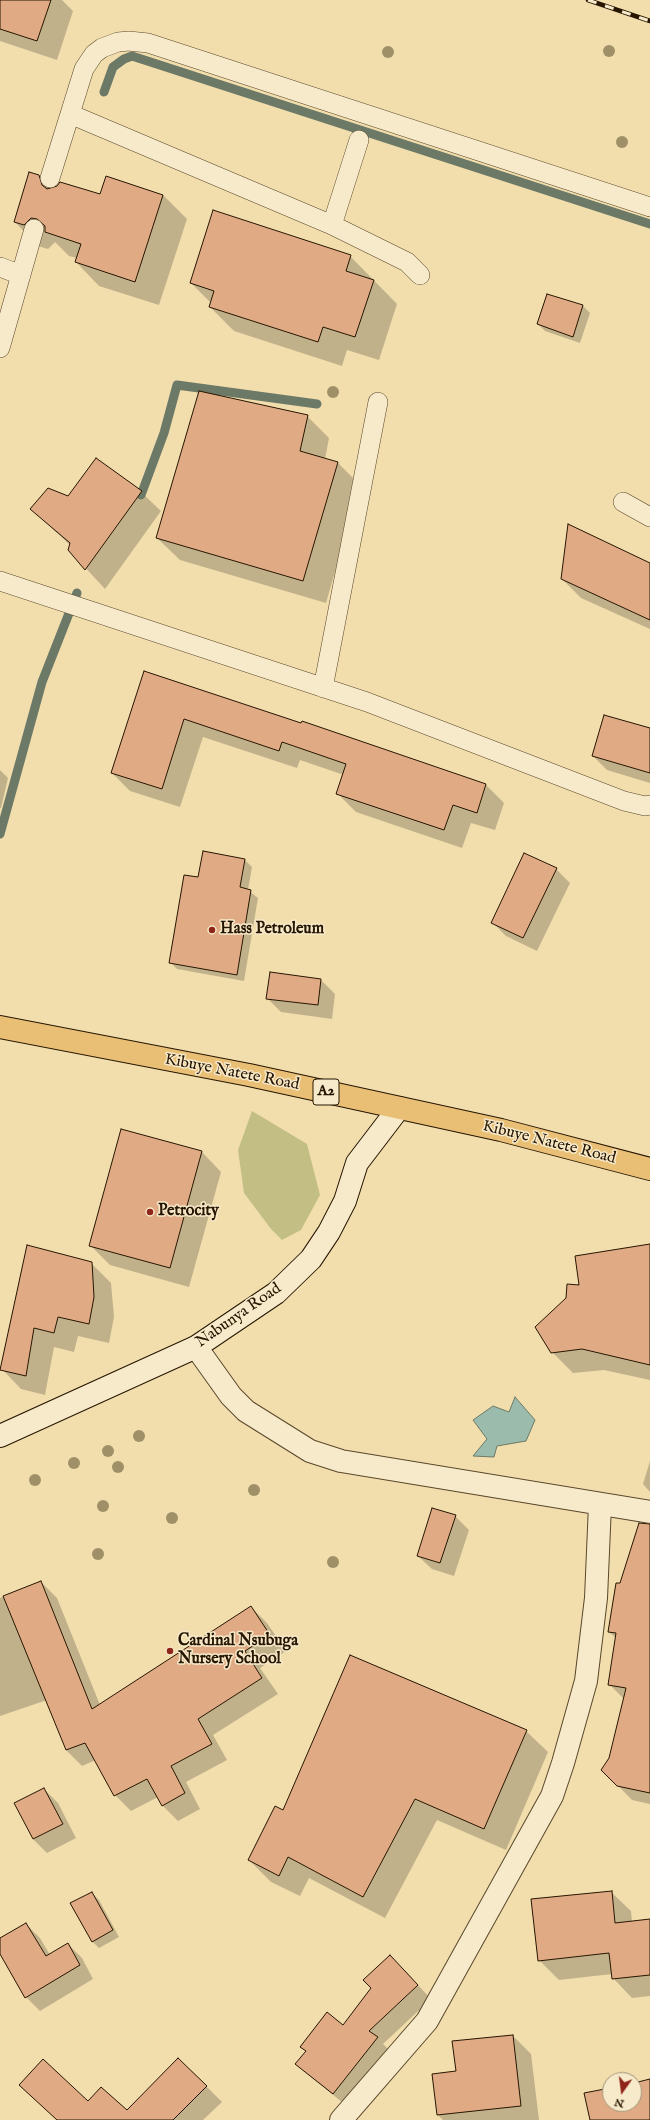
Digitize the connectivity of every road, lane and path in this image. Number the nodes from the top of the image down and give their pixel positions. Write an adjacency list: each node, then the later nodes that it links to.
1 (70, 114): 3 (lane); 4 (lane); 5 (lane)
2 (359, 140): 5 (lane)
3 (50, 178)
4 (650, 207)
5 (332, 225): 9 (lane)
6 (34, 229): 8 (lane)
7 (0, 267): 8 (lane)
8 (21, 275): 10 (lane)
9 (420, 275)
10 (0, 348)
11 (378, 402): 15 (lane)
12 (623, 502): 13 (lane)
13 (650, 517)
14 (0, 582): 15 (lane)
15 (323, 688): 16 (lane)
16 (650, 805)
17 (0, 1027): 18 (main road, Kibuye Natete Road / A2)
18 (399, 1108): 19 (main road, Kibuye Natete Road / A2); 20 (street, Nabunya Road)
19 (650, 1169)
20 (196, 1347): 21 (street, Nabunya Road); 22 (street)
21 (0, 1436)
22 (600, 1505): 23 (street); 24 (street)
23 (650, 1512)
24 (341, 2120)

